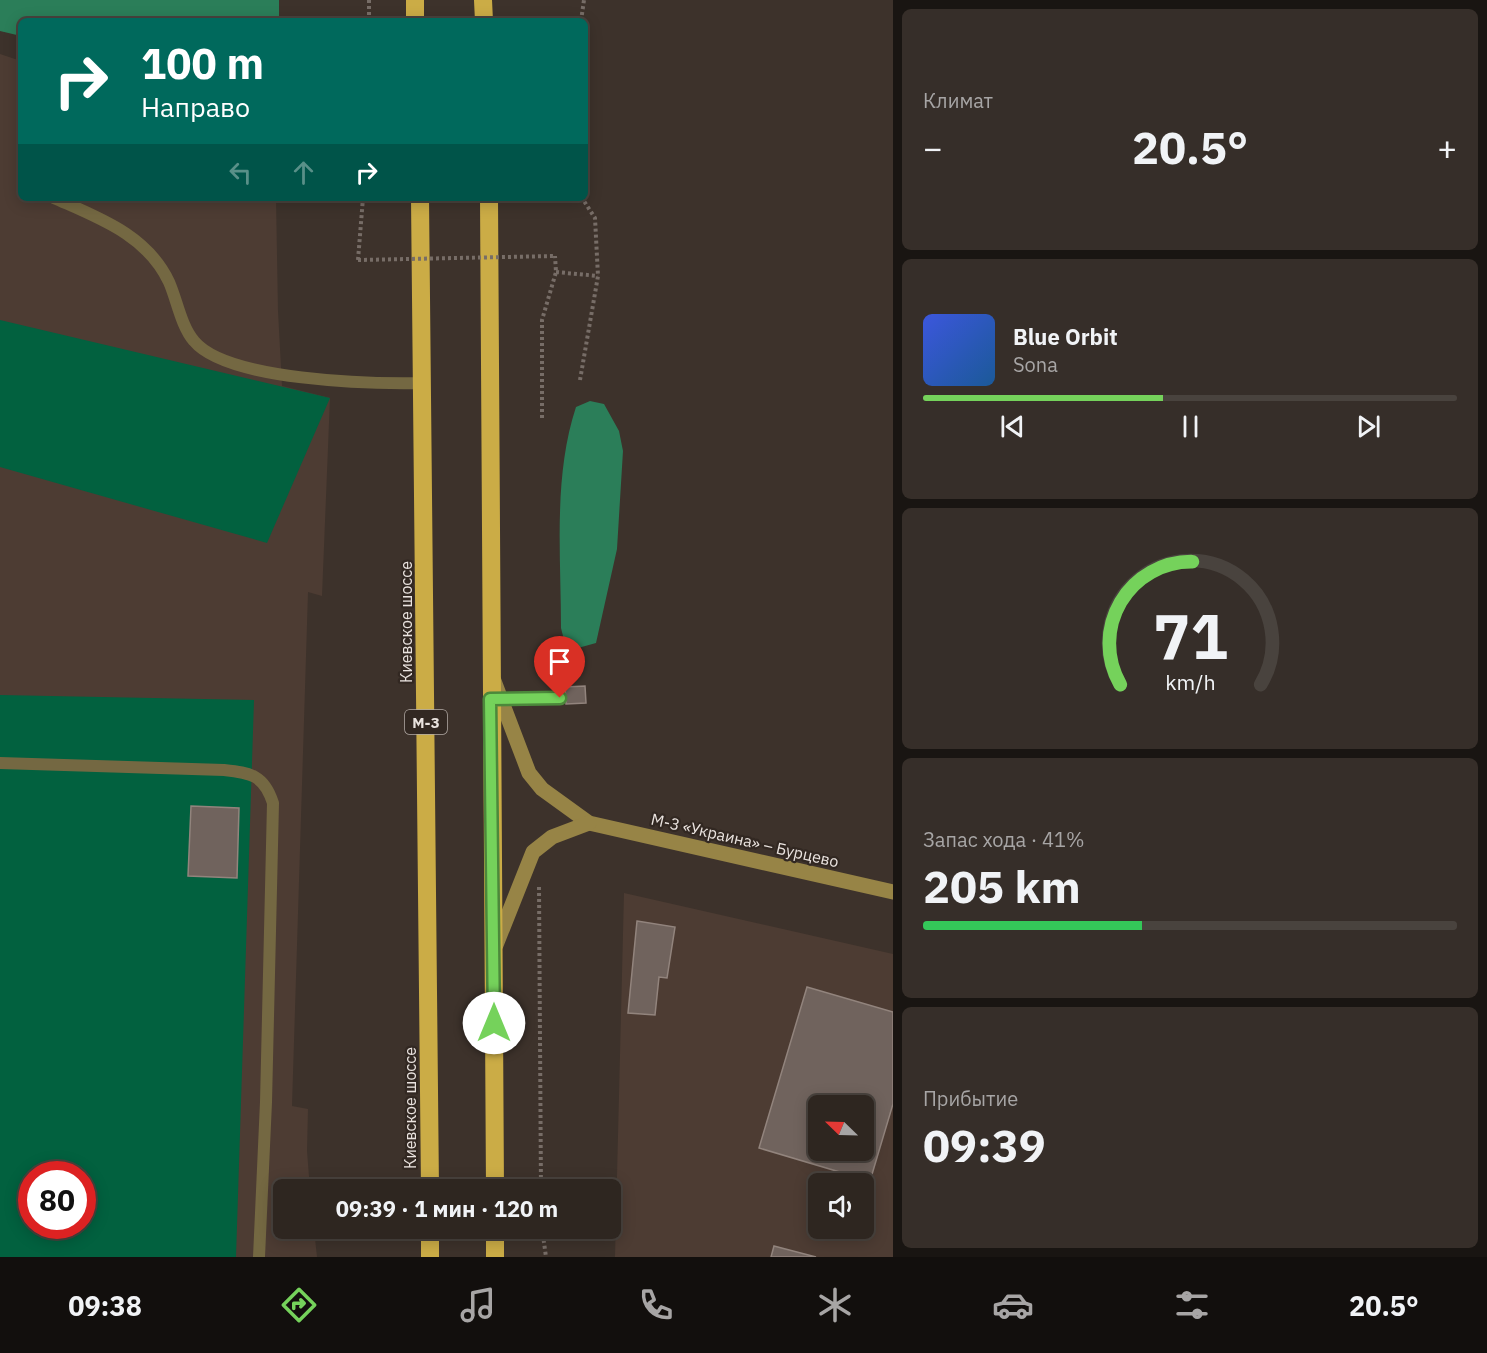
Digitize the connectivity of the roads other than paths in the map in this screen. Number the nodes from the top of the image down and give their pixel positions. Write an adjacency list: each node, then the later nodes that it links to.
1 (415, 0): 3 (highway)
2 (483, 0): 4 (highway)
3 (415, 18)
4 (484, 18)
5 (60, 201): 8 (lane)
6 (420, 201): 8 (highway, Киевское шоссе / М-3)
7 (489, 201): 10 (highway)
8 (423, 383): 15 (highway, Киевское шоссе / М-3)
9 (560, 698): 10 (lane)
10 (496, 699): 12 (street); 14 (highway)
11 (0, 763): 19 (lane)
12 (590, 823): 13 (street, М-3 «Украина» – Бурцево); 14 (street)
13 (893, 892)
14 (494, 951): 16 (highway)
15 (430, 1179)
16 (495, 1179)
17 (430, 1239): 20 (highway)
18 (495, 1239): 21 (highway)
19 (259, 1257)
20 (430, 1257)
21 (495, 1257)

